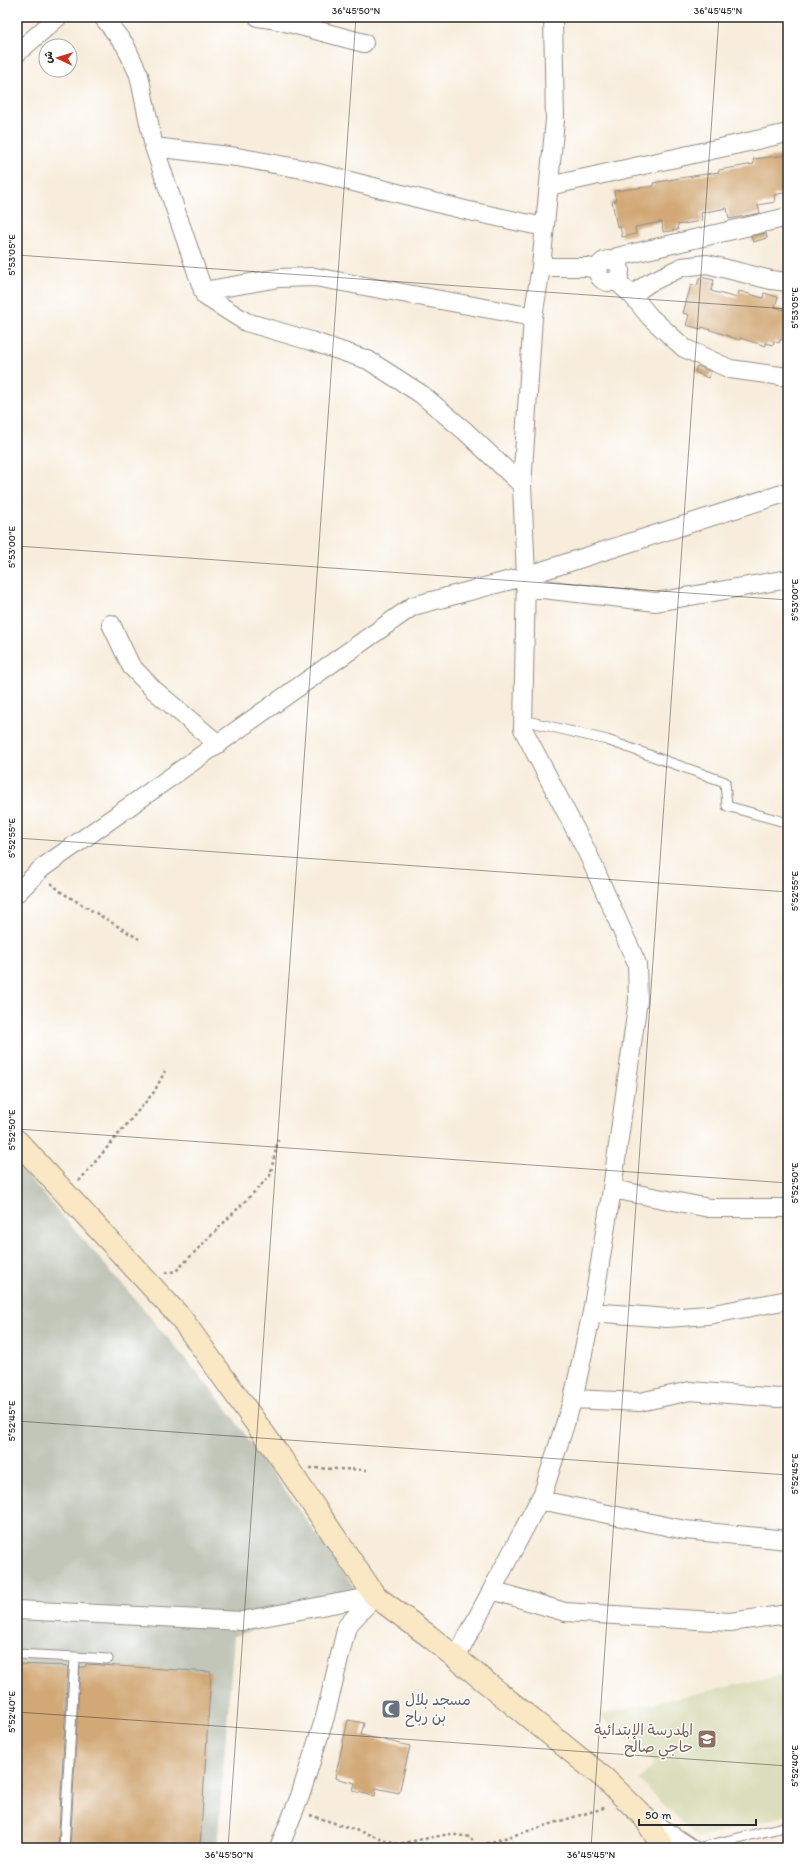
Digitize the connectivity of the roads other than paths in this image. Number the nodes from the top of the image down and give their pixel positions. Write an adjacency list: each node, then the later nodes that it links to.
1 (58, 17): 6 (street)
2 (103, 17): 8 (street)
3 (258, 17): 5 (street)
4 (553, 17): 9 (street)
5 (364, 43)
6 (17, 53)
7 (788, 133): 9 (street)
8 (154, 147): 11 (street); 15 (street)
9 (549, 186): 11 (street)
10 (788, 217): 12 (street)
11 (544, 227): 13 (street)
12 (606, 265): 13 (street); 16 (street)
13 (541, 267): 17 (street)
14 (788, 282): 16 (street)
15 (203, 291): 17 (street); 19 (street)
16 (632, 295): 18 (street)
17 (533, 317): 19 (street)
18 (788, 376)
19 (522, 485): 22 (street)
20 (788, 492): 22 (street)
21 (788, 580): 22 (street)
22 (526, 581): 24 (street); 25 (street)
23 (111, 624): 25 (street)
24 (523, 720): 26 (lane); 29 (street)
25 (218, 744): 27 (street)
26 (788, 823)
27 (17, 893)
28 (17, 1141): 38 (main road)
29 (612, 1189): 30 (street); 32 (street)
30 (788, 1208)
31 (788, 1300): 32 (street)
32 (592, 1312): 34 (street)
33 (788, 1397): 34 (street)
34 (573, 1399): 35 (street)
35 (540, 1500): 36 (street); 37 (street)
36 (788, 1540)
37 (492, 1590): 40 (street); 43 (street)
38 (375, 1596): 39 (street); 43 (main road); 48 (street)
39 (17, 1610)
40 (788, 1614)
41 (17, 1654): 42 (lane)
42 (75, 1657): 44 (lane); 47 (lane)
43 (456, 1658): 45 (main road)
44 (108, 1660)
45 (645, 1818): 49 (main road); 50 (street)
46 (788, 1826): 51 (lane)
47 (64, 1848)
48 (279, 1848)
49 (663, 1848)
50 (691, 1848)
51 (697, 1848)

